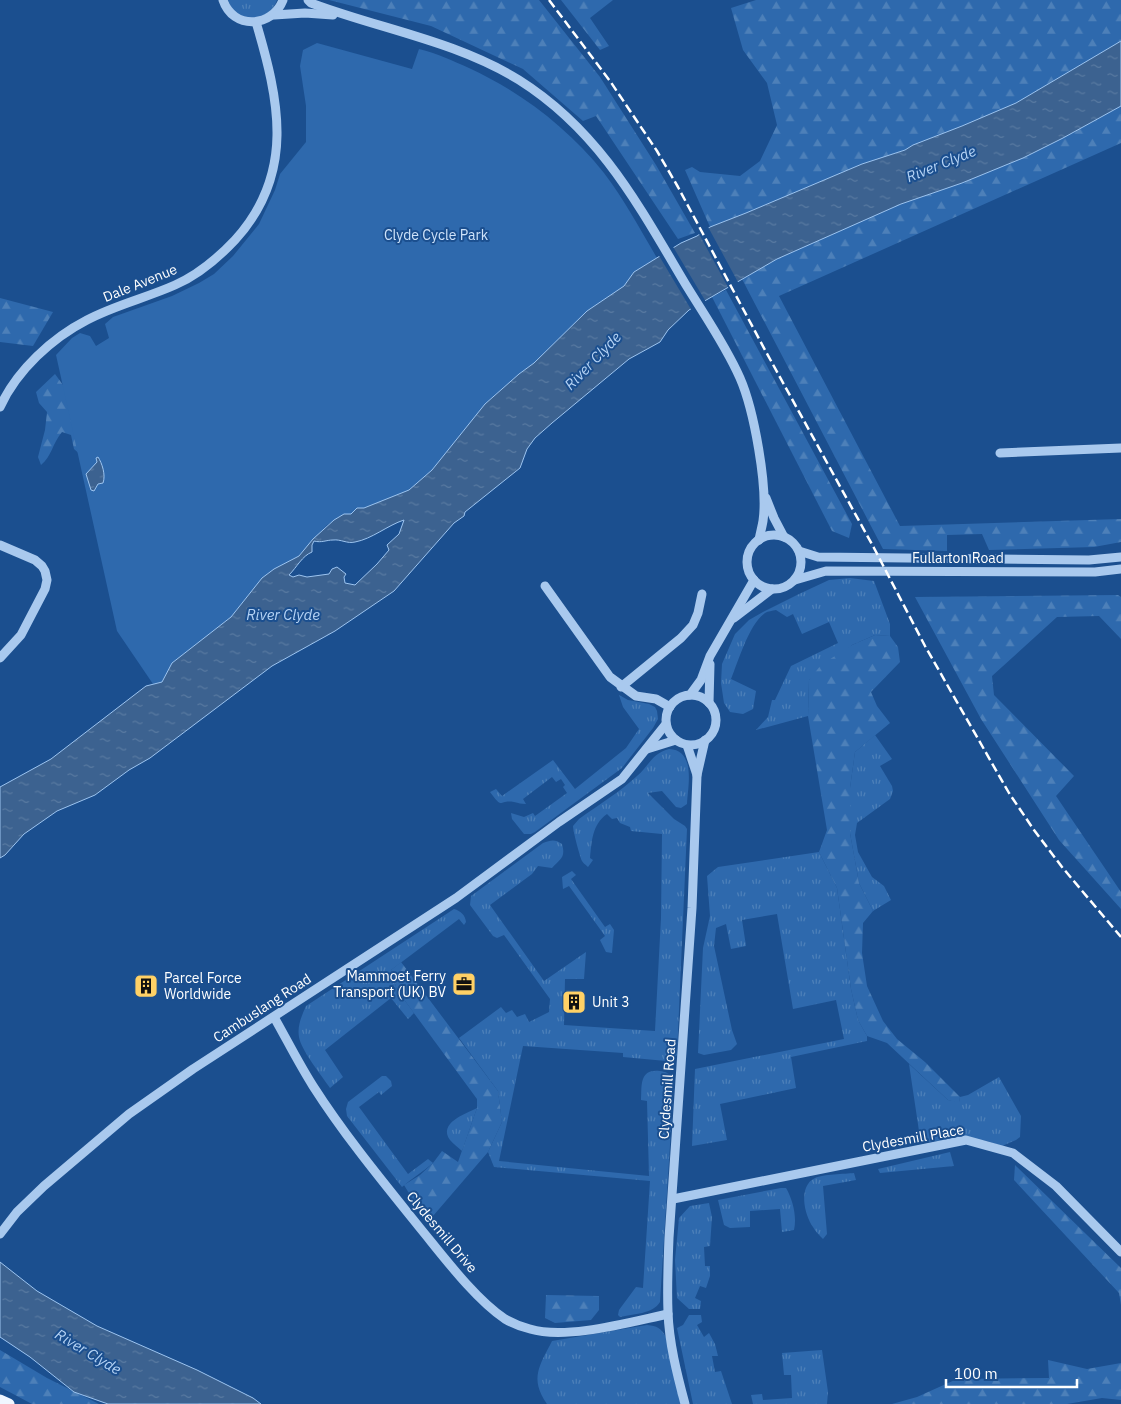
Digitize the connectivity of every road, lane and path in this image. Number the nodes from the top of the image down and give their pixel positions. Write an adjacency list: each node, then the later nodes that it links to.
1 (284, 0): 4 (street)
2 (308, 0): 5 (street)
3 (222, 1): 6 (street)
4 (274, 15): 5 (street); 6 (street)
5 (344, 15): 10 (street)
6 (256, 22): 7 (street, Dale Avenue)
7 (0, 407)
8 (1121, 448): 9 (street)
9 (1000, 453)
10 (764, 493): 11 (street); 12 (street)
11 (784, 537): 12 (street); 14 (street)
12 (759, 540): 17 (street)
13 (0, 546): 24 (street)
14 (800, 552): 15 (street, Fullarton Road); 18 (street)
15 (1121, 557)
16 (1121, 569): 18 (street, Fullarton Road)
17 (754, 580): 20 (street); 22 (street)
18 (795, 580): 20 (street)
19 (545, 586): 25 (street)
20 (772, 589): 22 (street)
21 (702, 594): 25 (street)
22 (730, 621): 23 (street)
23 (710, 656): 26 (street); 27 (street)
24 (0, 658)
25 (621, 686): 28 (street)
26 (690, 695): 27 (street); 28 (street)
27 (709, 703): 31 (street)
28 (670, 707): 29 (street)
29 (666, 724): 30 (street); 33 (street, Cambuslang Road)
30 (676, 740): 32 (street); 33 (street)
31 (706, 740): 32 (street); 34 (street, Clydesmill Road)
32 (687, 745): 34 (street, Clydesmill Road)
33 (647, 750): 35 (street, Cambuslang Road)
34 (697, 775): 36 (street, Clydesmill Road)
35 (274, 1017): 37 (street, Cambuslang Road); 39 (street, Clydesmill Drive)
36 (673, 1198): 38 (street, Clydesmill Place); 39 (street, Clydesmill Road)
37 (0, 1234)
38 (1121, 1252)
39 (668, 1314): 42 (street, Clydesmill Road)
40 (0, 1400): 41 (main road)
41 (9, 1404)
42 (685, 1404)

